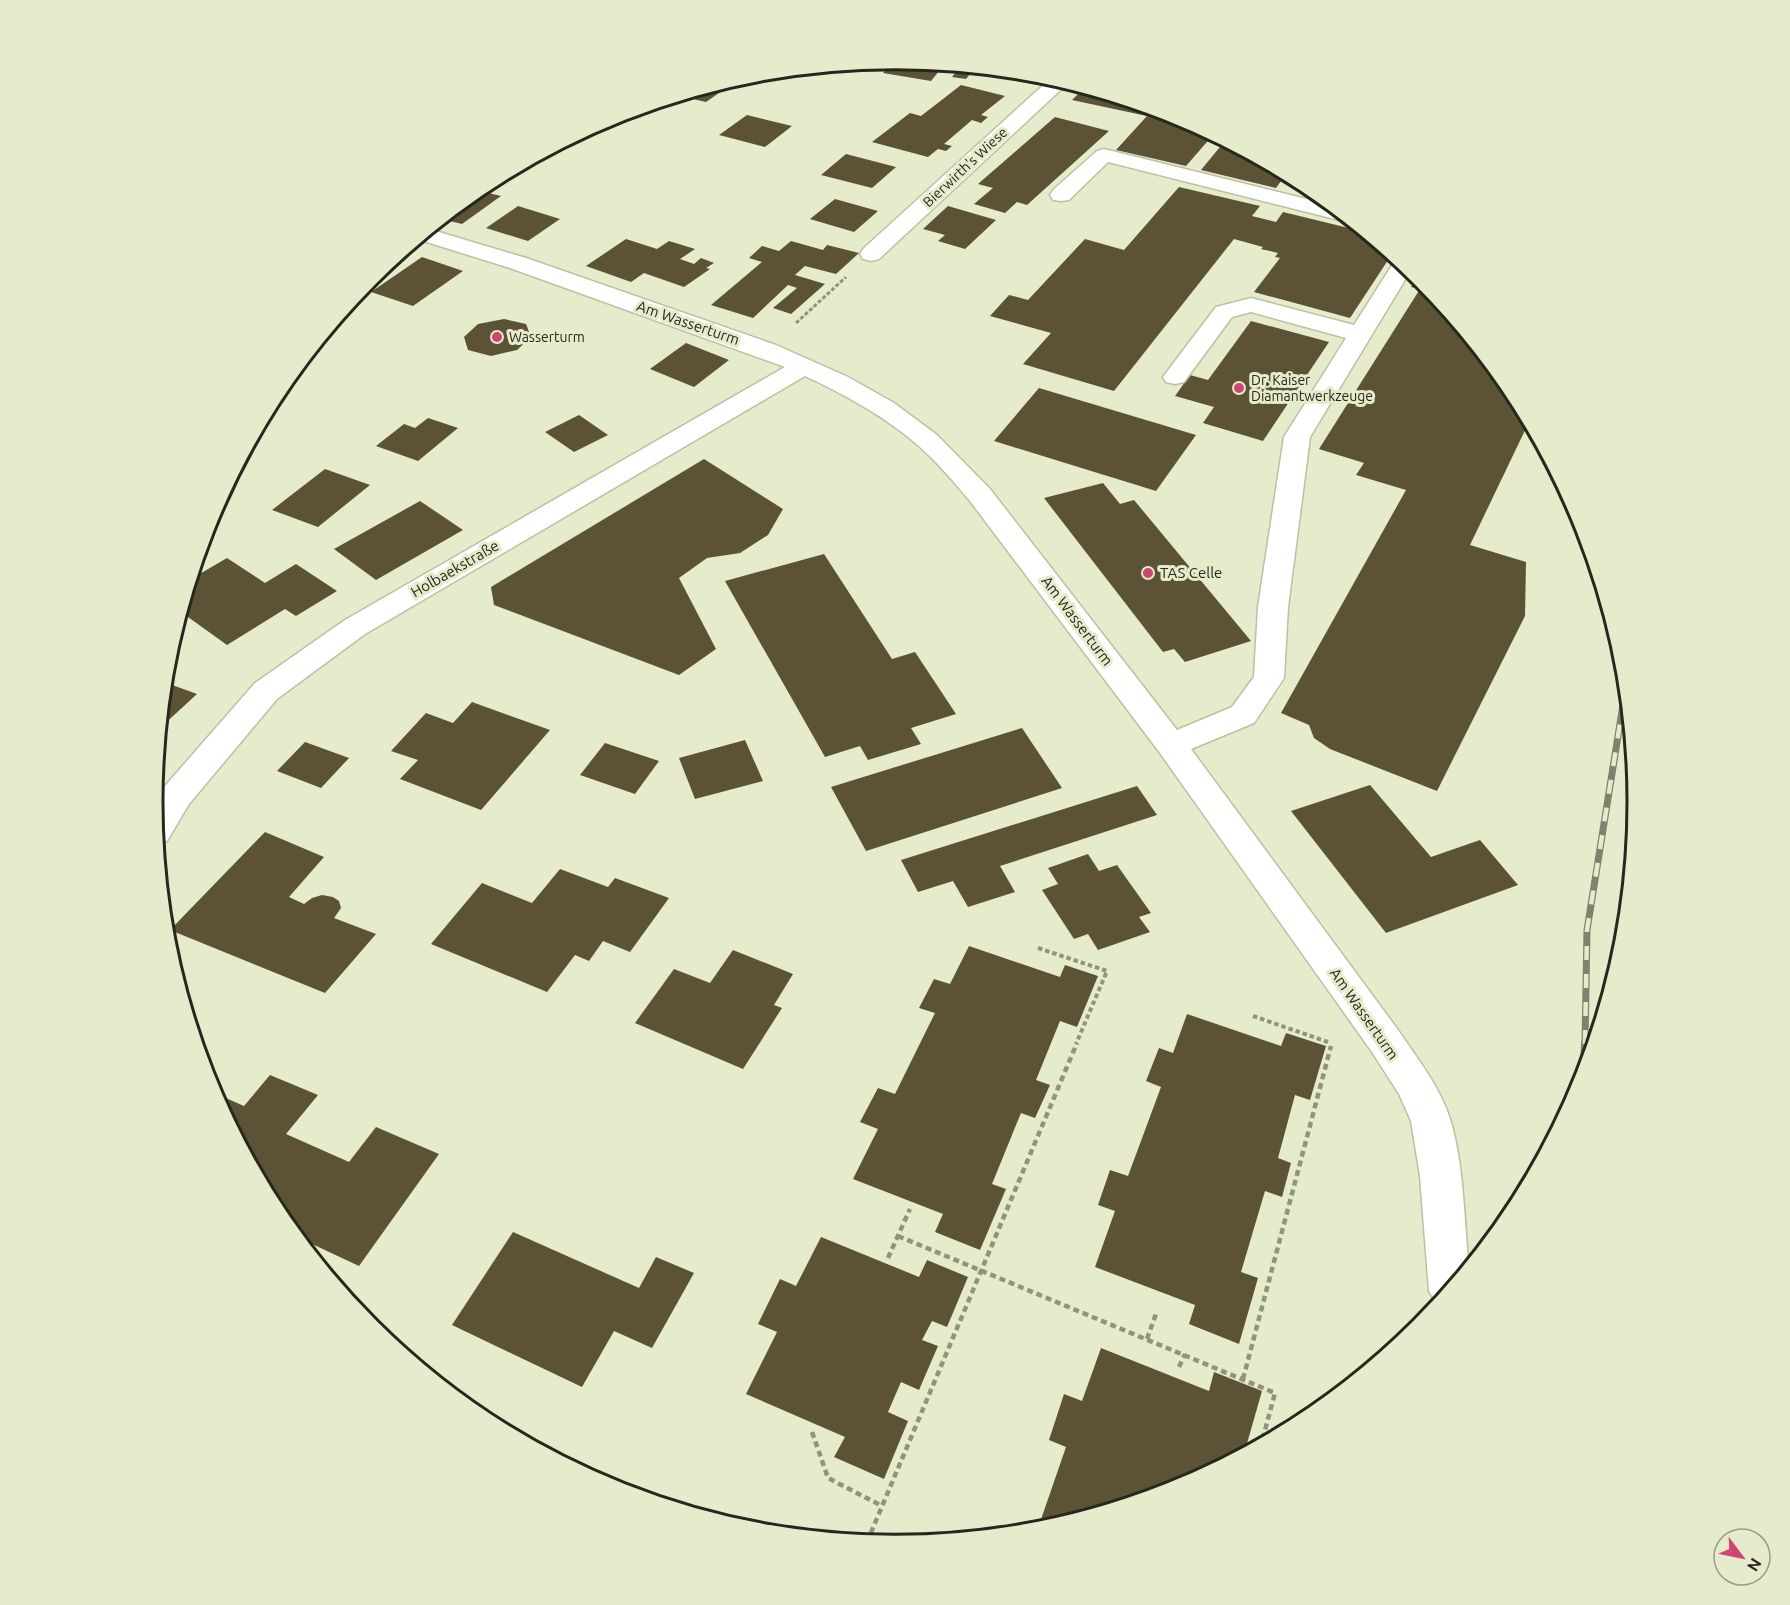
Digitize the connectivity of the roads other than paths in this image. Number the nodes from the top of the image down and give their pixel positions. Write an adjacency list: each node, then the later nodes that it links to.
1 (1051, 88): 5 (street, Bierwirth's Wiese)
2 (1061, 195): 3 (street)
3 (1323, 209)
4 (431, 236): 8 (street, Am Wasserturm)
5 (871, 254)
6 (1399, 272): 7 (street)
7 (1360, 334): 9 (street); 10 (street)
8 (804, 366): 10 (street, Am Wasserturm); 11 (street, Holbaekstraße)
9 (1175, 377)
10 (1171, 745): 12 (street, Am Wasserturm)
11 (164, 817)
12 (1449, 1280)

